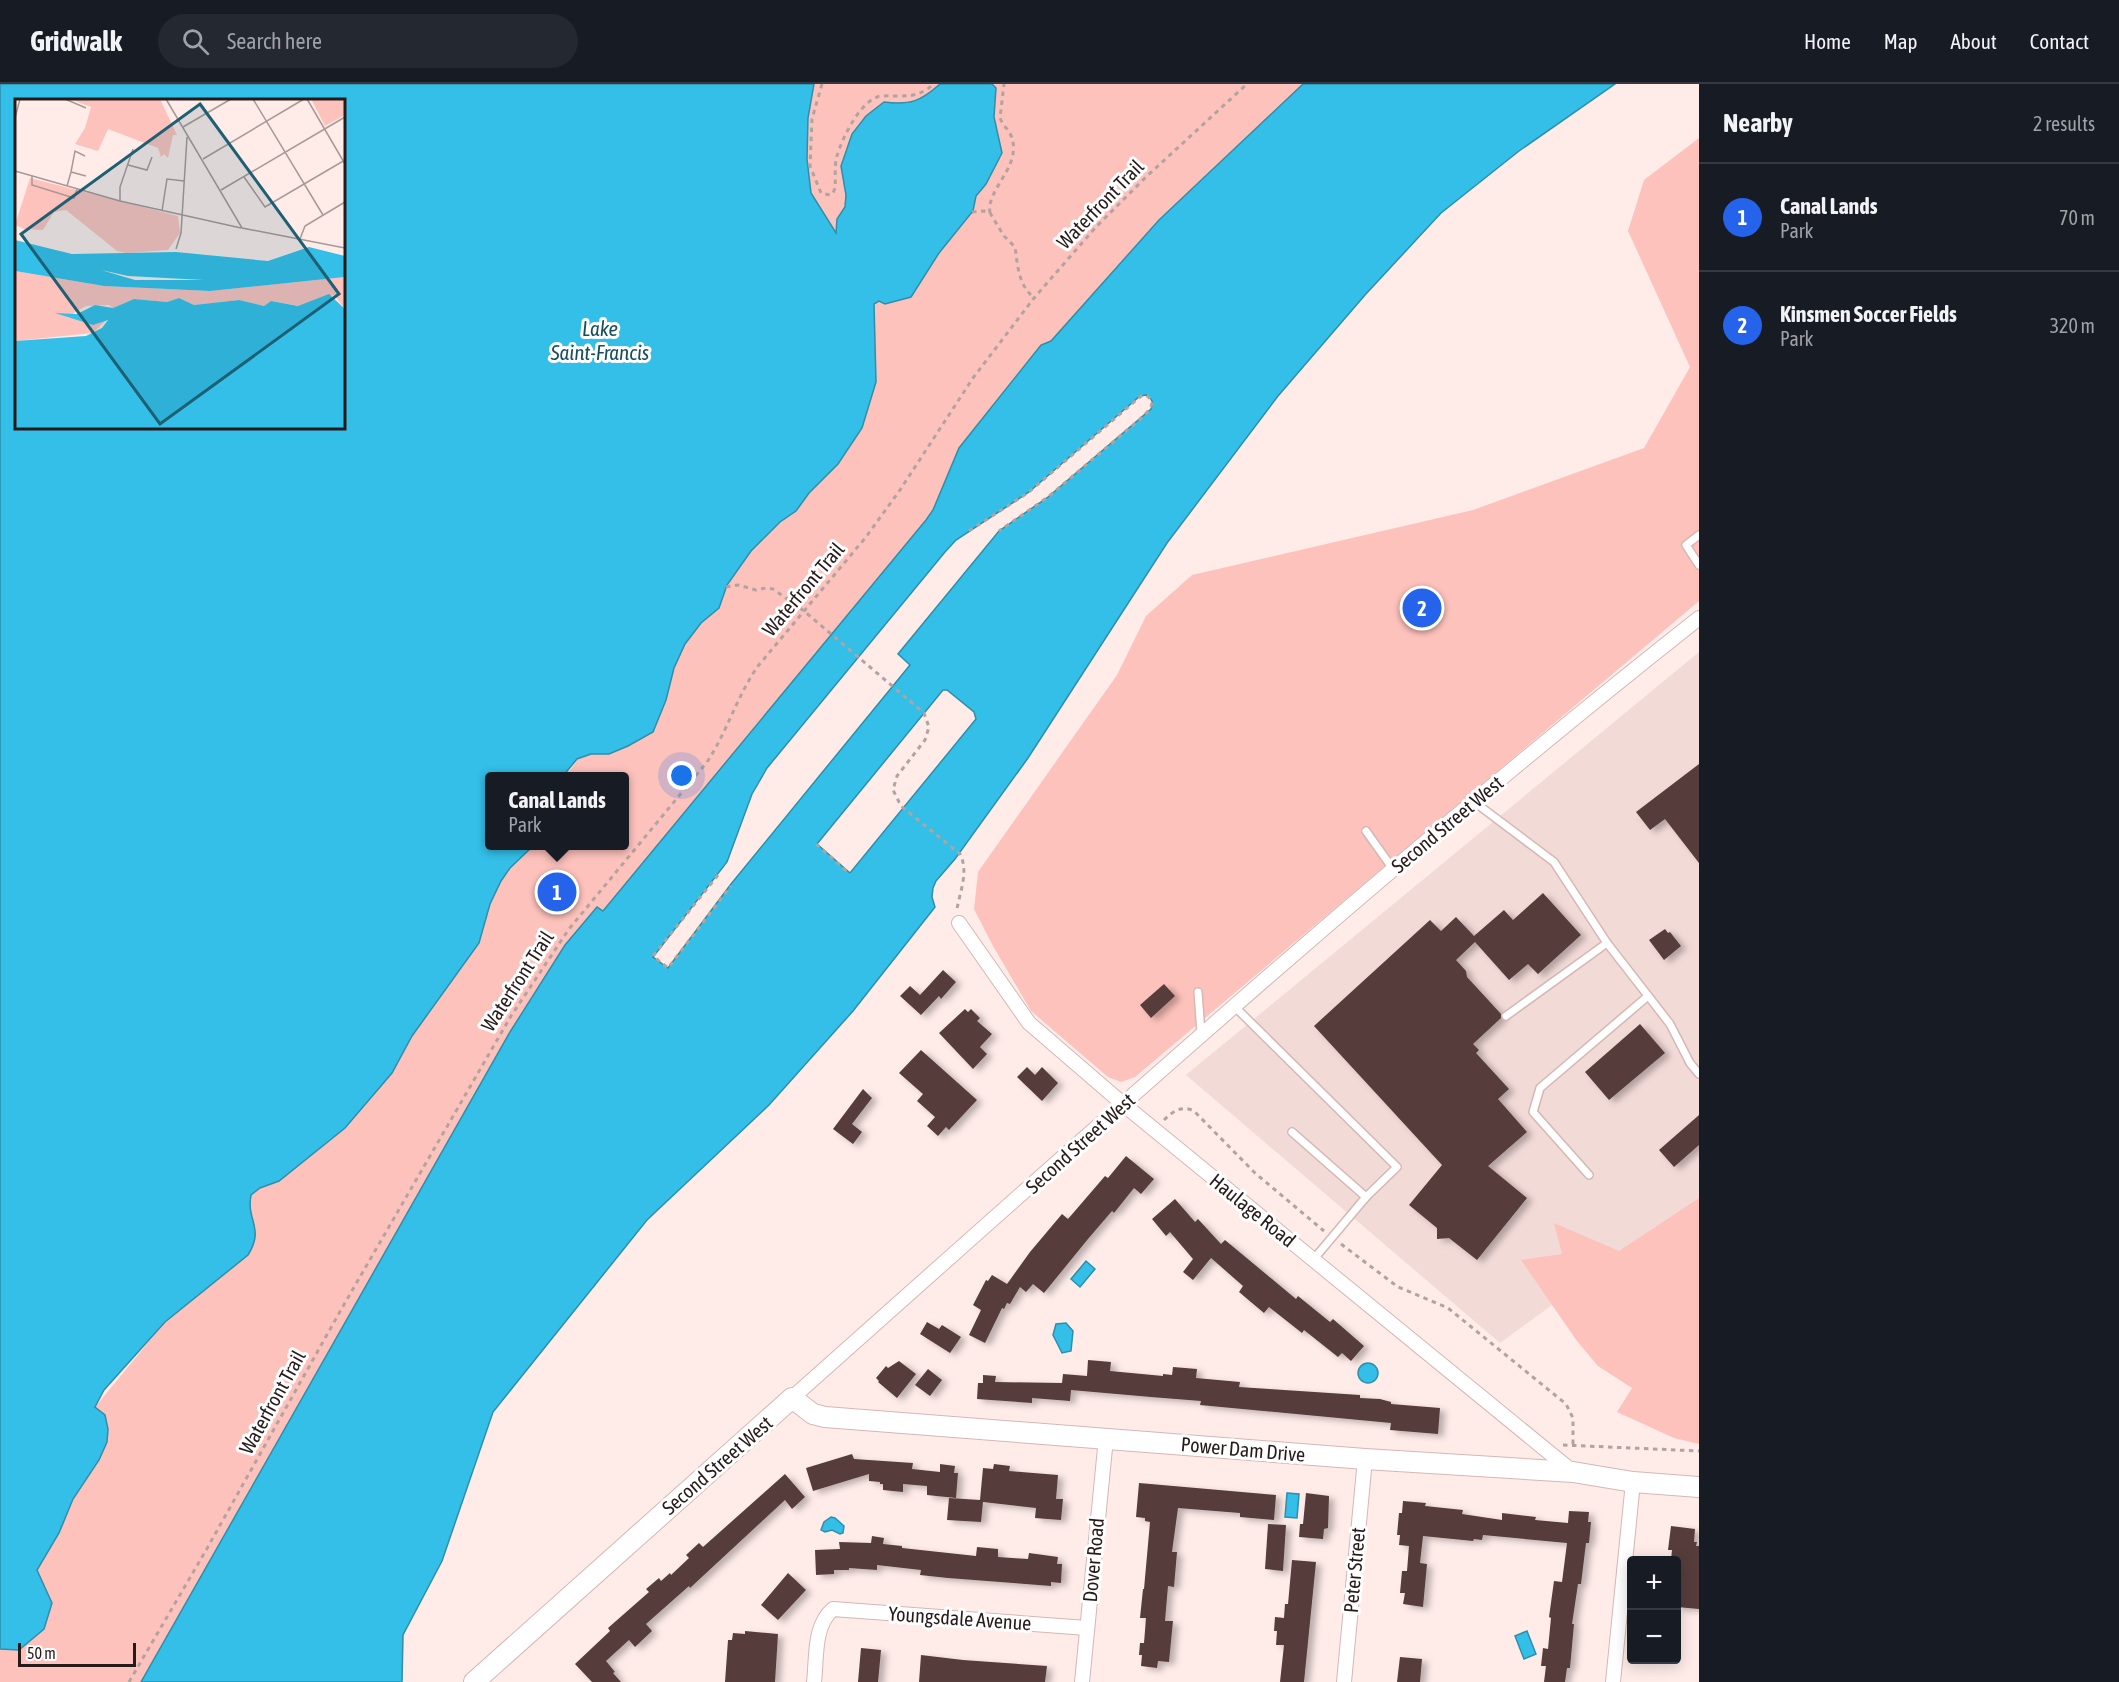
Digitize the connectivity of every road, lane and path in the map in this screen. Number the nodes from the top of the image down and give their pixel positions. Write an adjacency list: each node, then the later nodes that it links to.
1 (822, 84): 2 (path)
2 (934, 84)
3 (1004, 84): 6 (path)
4 (1246, 84): 7 (path, Waterfront Trail)
5 (972, 212): 6 (path)
6 (990, 213): 7 (path)
7 (1034, 298): 13 (path, Waterfront Trail)
8 (969, 531): 9 (path)
9 (999, 531)
10 (1699, 535): 11 (lane)
11 (1699, 565)
12 (726, 587): 13 (path)
13 (804, 611): 22 (path); 47 (path, Waterfront Trail)
14 (1699, 618): 15 (street, Second Street West)
15 (1473, 801): 18 (street, Second Street West); 23 (lane)
16 (1365, 831): 18 (lane)
17 (816, 844): 19 (path)
18 (1393, 869): 26 (street, Second Street West)
19 (850, 874)
20 (718, 875): 21 (path)
21 (731, 886)
22 (959, 922): 30 (street, Haulage Road)
23 (1607, 943): 25 (lane); 27 (lane)
24 (1198, 992): 28 (lane)
25 (1648, 996): 29 (lane); 33 (lane)
26 (1235, 1007): 28 (street, Second Street West); 34 (lane)
27 (1506, 1016)
28 (1201, 1036): 30 (street, Second Street West)
29 (1699, 1074)
30 (1123, 1104): 31 (street, Haulage Road); 37 (street, Second Street West)
31 (1154, 1130): 35 (path); 36 (street, Haulage Road)
32 (1292, 1132): 34 (lane)
33 (1589, 1175)
34 (1366, 1197): 35 (lane)
35 (1332, 1237): 36 (lane); 40 (path)
36 (1313, 1260): 39 (street, Haulage Road)
37 (792, 1398): 38 (main road, Power Dam Drive); 48 (main road, Second Street West)
38 (1106, 1438): 42 (main road, Power Dam Drive); 46 (street, Dover Road)
39 (1541, 1446): 40 (path); 43 (street, Haulage Road)
40 (1573, 1446): 41 (path)
41 (1699, 1451)
42 (1365, 1459): 43 (main road, Power Dam Drive); 51 (street, Peter Street)
43 (1573, 1472): 44 (main road, Power Dam Drive)
44 (1634, 1482): 45 (main road, Power Dam Drive); 52 (street)
45 (1699, 1487)
46 (1087, 1628): 49 (street, Youngsdale Avenue); 50 (street, Dover Road)
47 (129, 1682)
48 (474, 1682)
49 (814, 1682)
50 (1082, 1682)
51 (1344, 1682)
52 (1613, 1682)

